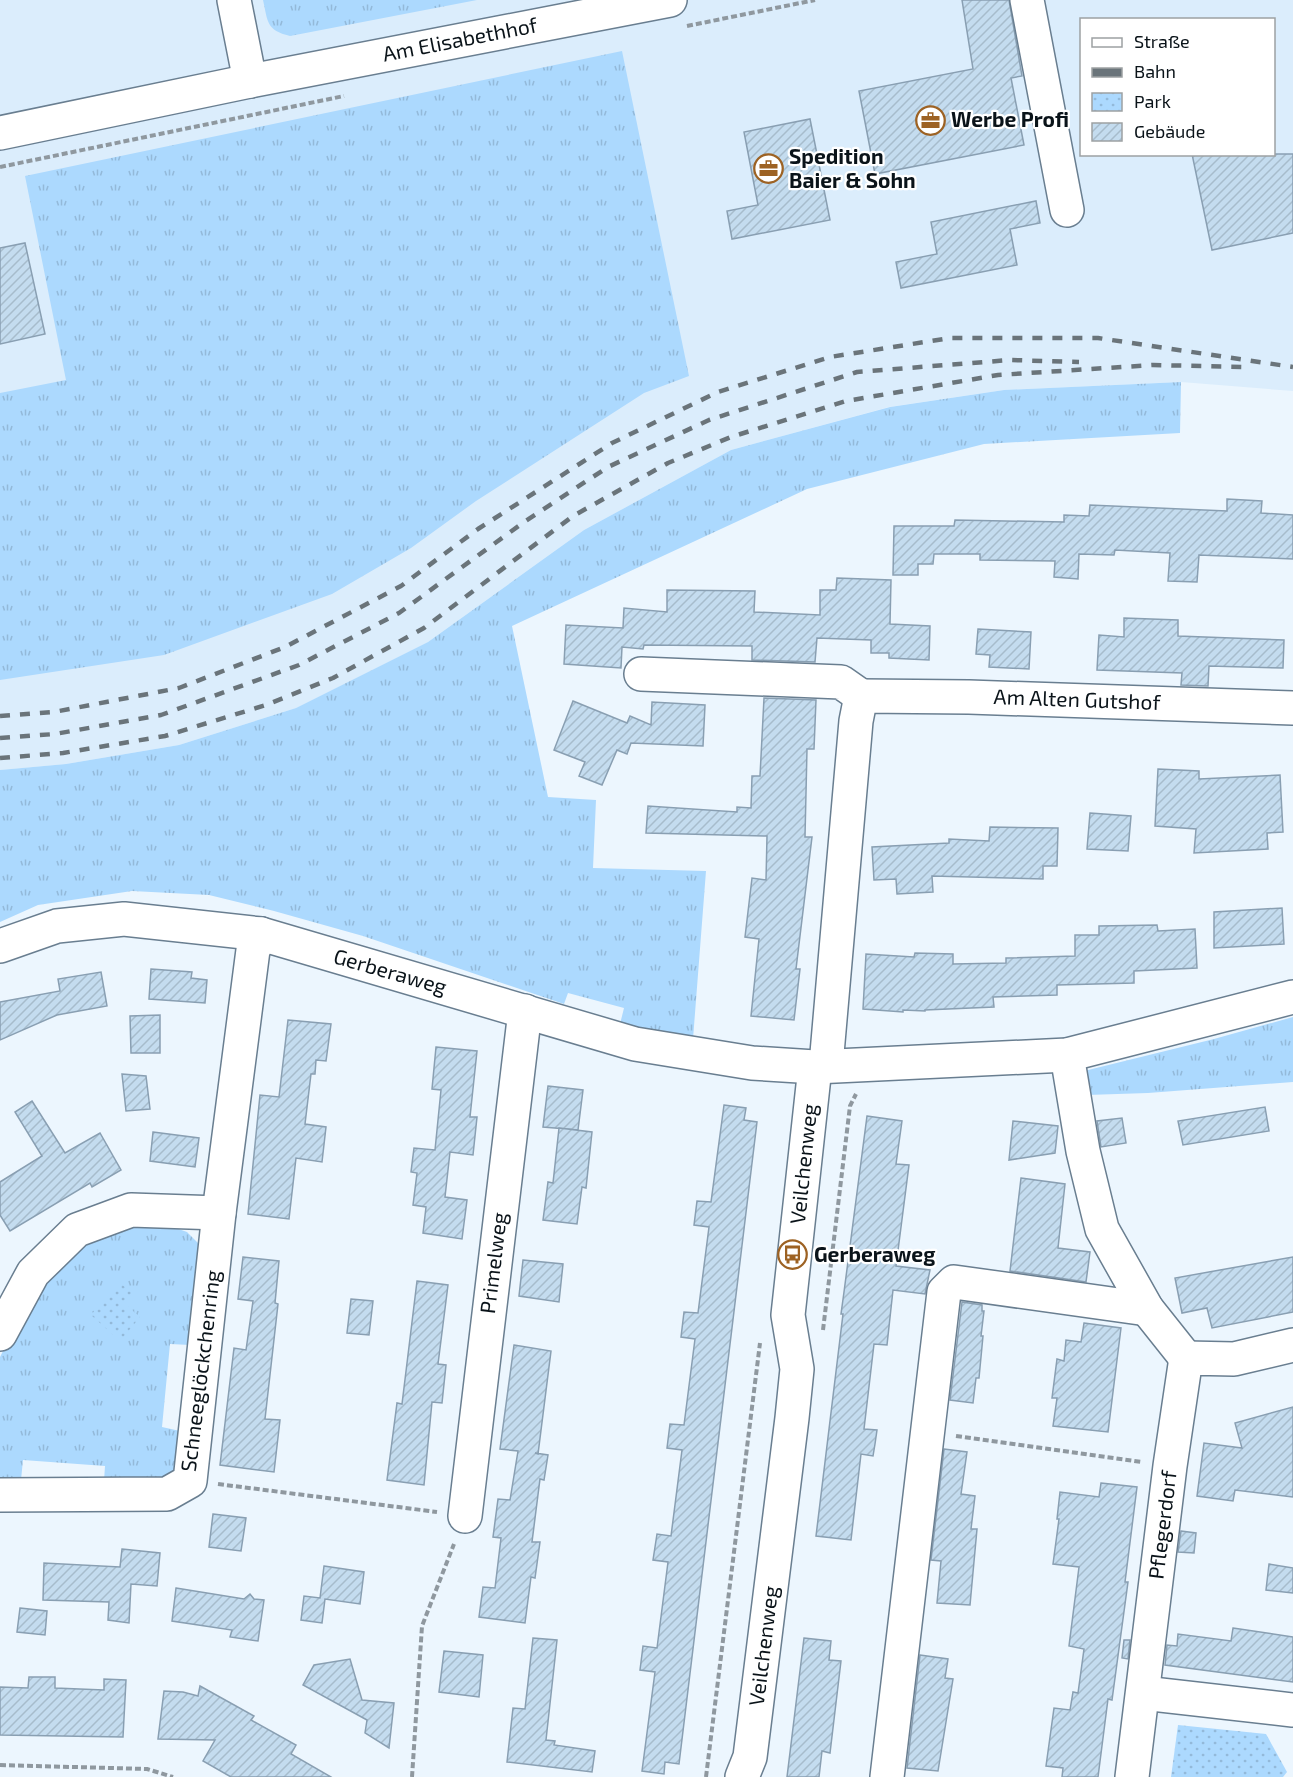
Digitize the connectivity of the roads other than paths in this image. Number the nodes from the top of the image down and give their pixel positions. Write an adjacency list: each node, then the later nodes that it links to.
1 (234, 0): 4 (street)
2 (670, 0): 4 (street, Am Elisabethhof)
3 (1027, 0): 6 (street)
4 (250, 81): 5 (street, Am Elisabethhof)
5 (0, 133)
6 (1067, 210)
7 (641, 674): 8 (street, Am Alten Gutshof)
8 (861, 696): 9 (street, Am Alten Gutshof); 15 (street)
9 (1293, 708)
10 (261, 934): 11 (street, Gerberaweg); 13 (street, Gerberaweg); 16 (street, Schneeglöckchenring)
11 (0, 946)
12 (1293, 997): 14 (street)
13 (525, 1011): 15 (street, Gerberaweg); 22 (street, Primelweg)
14 (1067, 1055): 15 (street); 17 (street)
15 (820, 1066): 25 (street, Veilchenweg)
16 (219, 1213): 18 (street); 21 (street, Schneeglöckchenring)
17 (1147, 1309): 20 (street); 26 (street)
18 (0, 1334)
19 (1293, 1345): 20 (street)
20 (1186, 1358): 23 (street, Pflegerdorf)
21 (0, 1495)
22 (465, 1516)
23 (1143, 1693): 24 (street); 27 (street, Pflegerdorf)
24 (1293, 1710)
25 (742, 1777)
26 (887, 1777)
27 (1132, 1777)

